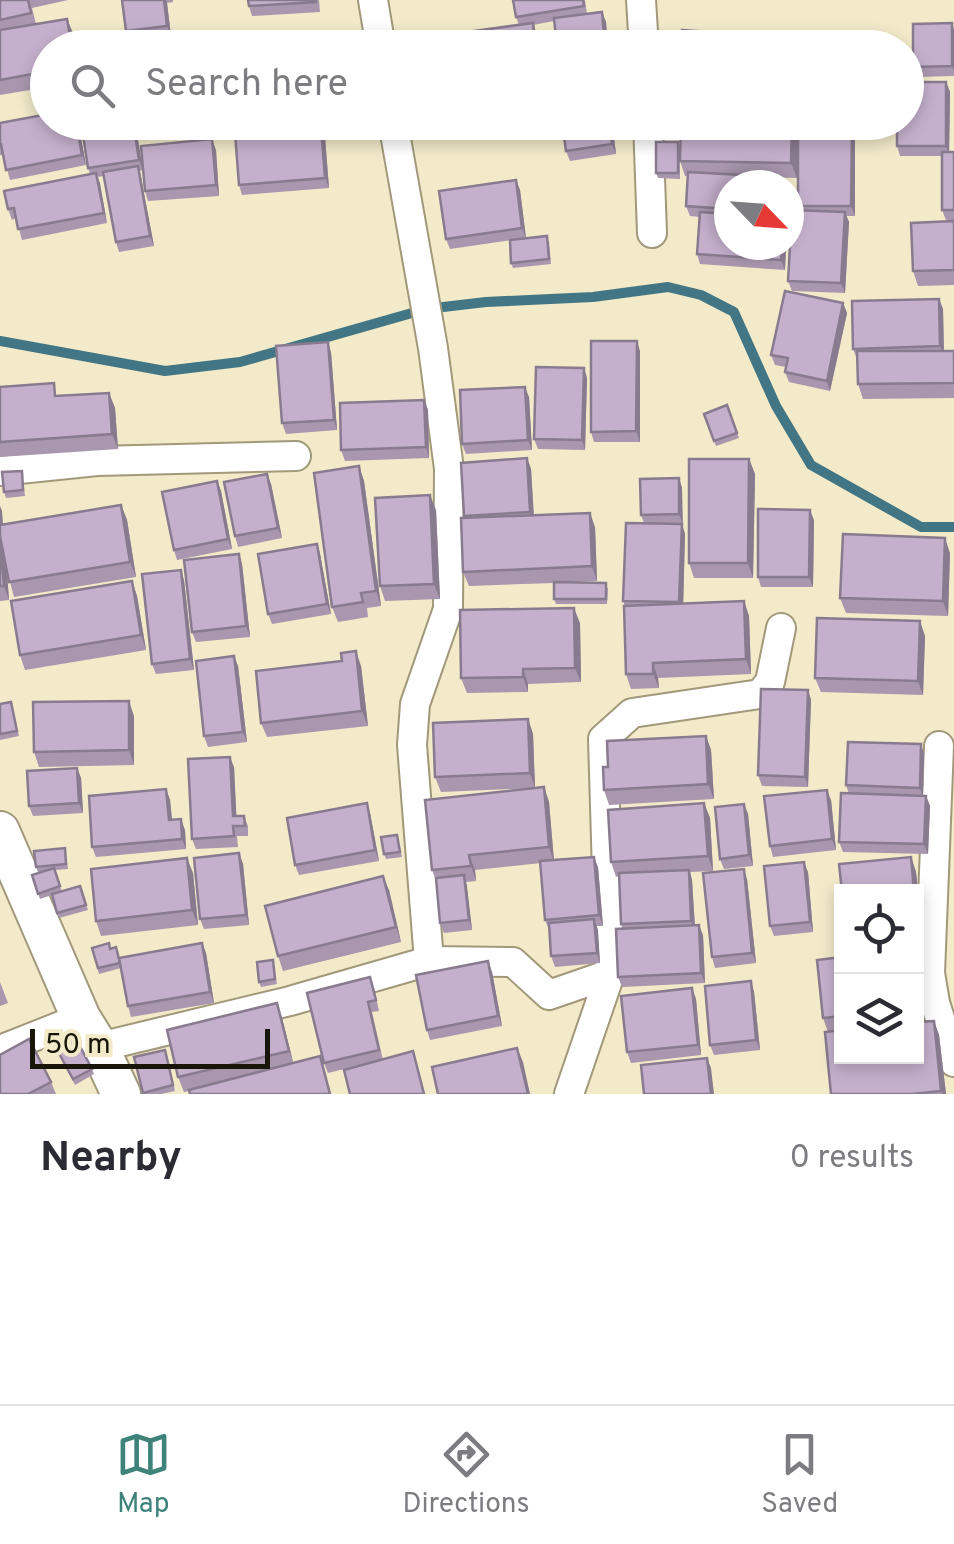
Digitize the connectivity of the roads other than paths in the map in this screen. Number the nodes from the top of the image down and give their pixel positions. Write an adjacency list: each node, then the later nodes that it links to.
1 (373, 0): 3 (street)
2 (641, 0): 4 (street)
3 (377, 30)
4 (643, 30)
5 (396, 140): 13 (street)
6 (649, 140): 7 (street)
7 (652, 233)
8 (296, 456): 9 (street)
9 (0, 472)
10 (781, 628): 14 (street)
11 (940, 746): 17 (street)
12 (0, 831): 15 (street)
13 (429, 961): 14 (street); 15 (street)
14 (610, 974): 19 (street)
15 (90, 1032): 16 (street); 18 (street)
16 (0, 1050)
17 (954, 1062)
18 (121, 1094)
19 (568, 1094)

